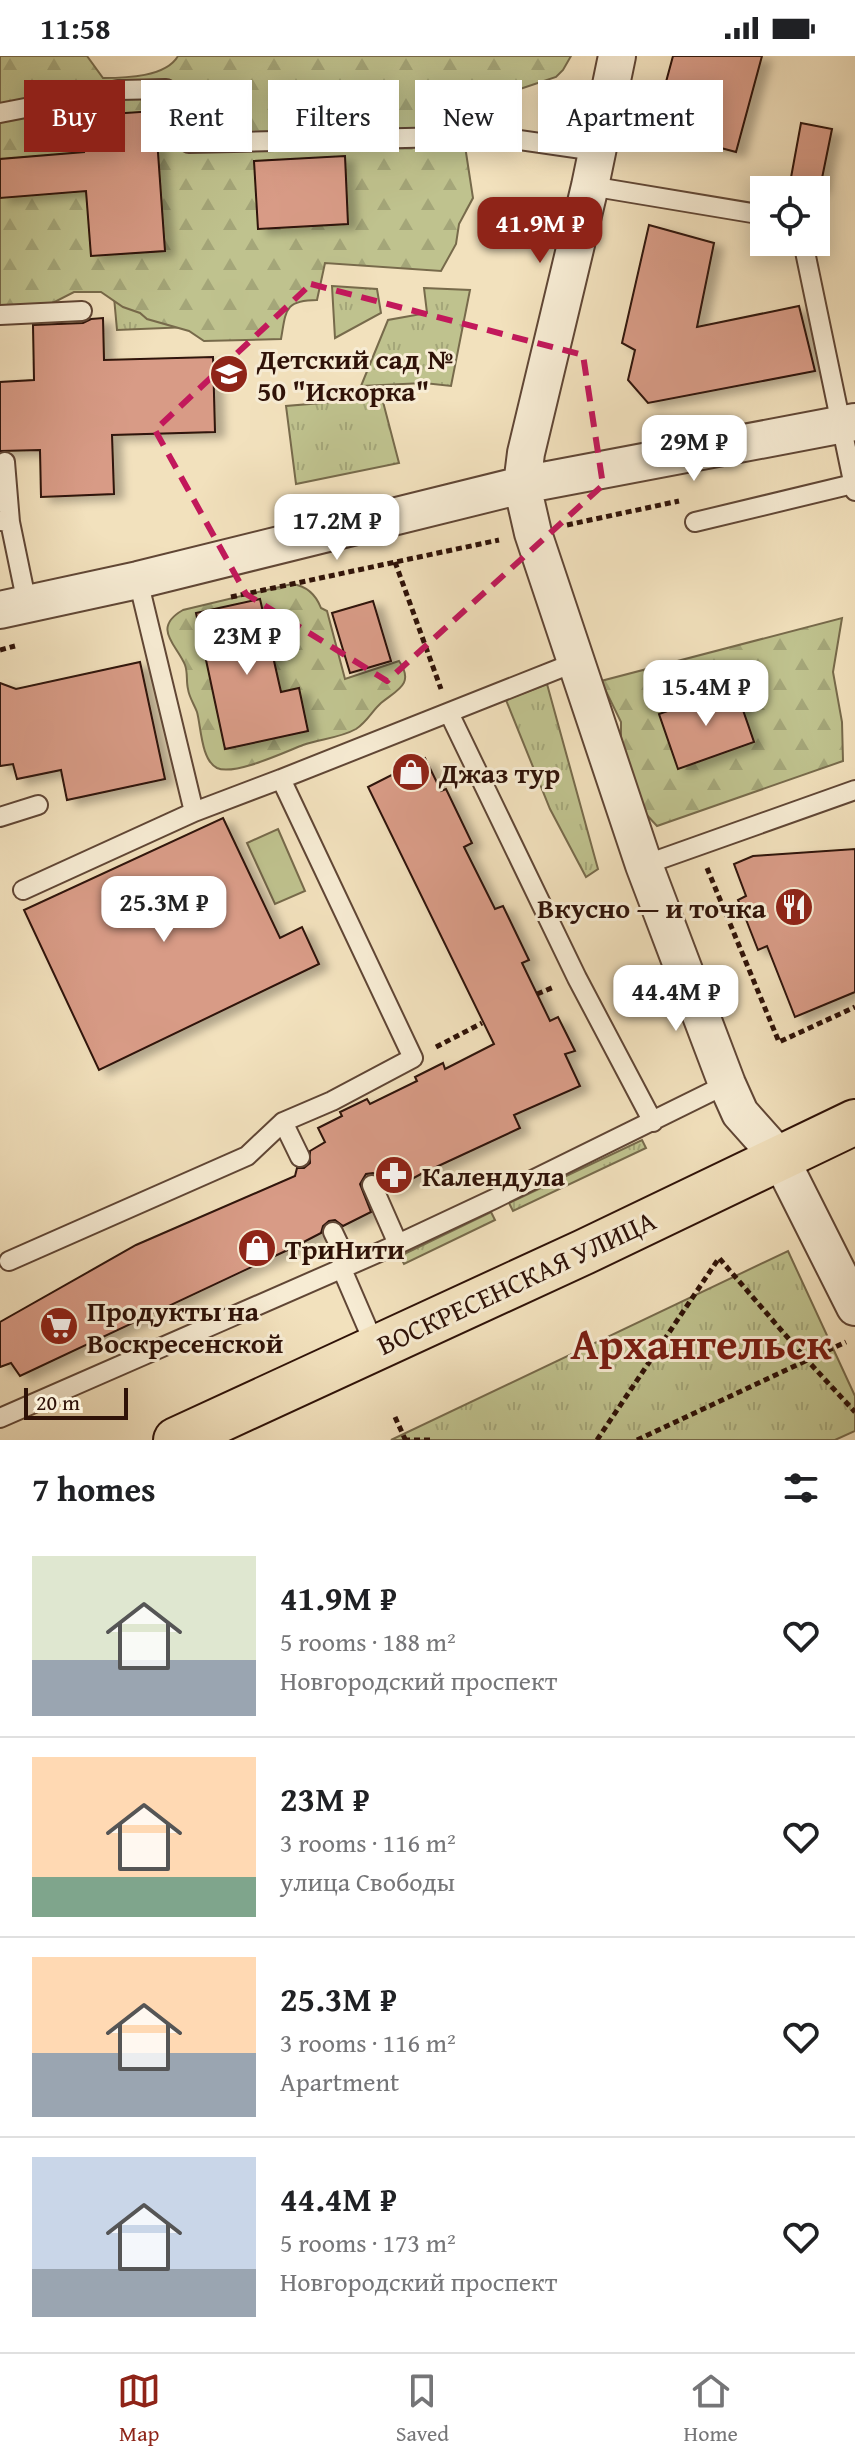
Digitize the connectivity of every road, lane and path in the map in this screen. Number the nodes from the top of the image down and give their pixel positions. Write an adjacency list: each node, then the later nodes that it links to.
1 (617, 56): 3 (street)
2 (0, 113): 3 (lane)
3 (593, 168): 4 (lane); 10 (street)
4 (750, 211)
5 (806, 256): 8 (lane)
6 (82, 311): 7 (lane)
7 (0, 315)
8 (847, 423): 10 (street); 11 (lane)
9 (5, 462): 13 (lane)
10 (522, 485): 15 (street); 17 (street)
11 (854, 488): 14 (lane)
12 (684, 500): 15 (path)
13 (5, 522): 19 (lane)
14 (695, 522)
15 (533, 533): 16 (path); 22 (street)
16 (395, 562): 18 (path); 23 (path)
17 (138, 580): 19 (street); 27 (lane)
18 (223, 598)
19 (14, 607)
20 (29, 643): 21 (path)
21 (0, 650)
22 (576, 662): 23 (lane); 30 (street)
23 (449, 713): 24 (lane); 37 (lane)
24 (281, 779): 27 (lane); 34 (lane)
25 (855, 790): 29 (lane)
26 (38, 805): 28 (lane)
27 (194, 812): 31 (lane)
28 (0, 817)
29 (698, 846): 30 (lane); 32 (path)
30 (644, 865): 35 (street)
31 (23, 890)
32 (855, 1007)
33 (482, 1023): 34 (path)
34 (413, 1058): 36 (lane)
35 (727, 1084): 37 (lane); 40 (street)
36 (283, 1122): 39 (lane); 44 (lane)
37 (653, 1122): 43 (lane)
38 (855, 1122): 40 (main road, ВОСКРЕСЕНСКАЯ УЛИЦА)
39 (300, 1157)
40 (780, 1158): 46 (street); 47 (main road, ВОСКРЕСЕНСКАЯ УЛИЦА)
41 (372, 1185): 43 (lane)
42 (333, 1232): 45 (lane)
43 (398, 1244): 45 (lane)
44 (9, 1261)
45 (341, 1267): 47 (lane); 51 (lane)
46 (854, 1323): 48 (path)
47 (376, 1348): 52 (main road, ВОСКРЕСЕНСКАЯ УЛИЦА)
48 (807, 1360): 49 (path); 55 (path); 56 (path)
49 (855, 1412)
50 (395, 1417): 53 (path)
51 (0, 1418)
52 (176, 1440)
53 (405, 1440): 54 (path)
54 (430, 1440)
55 (597, 1440)
56 (637, 1440)

